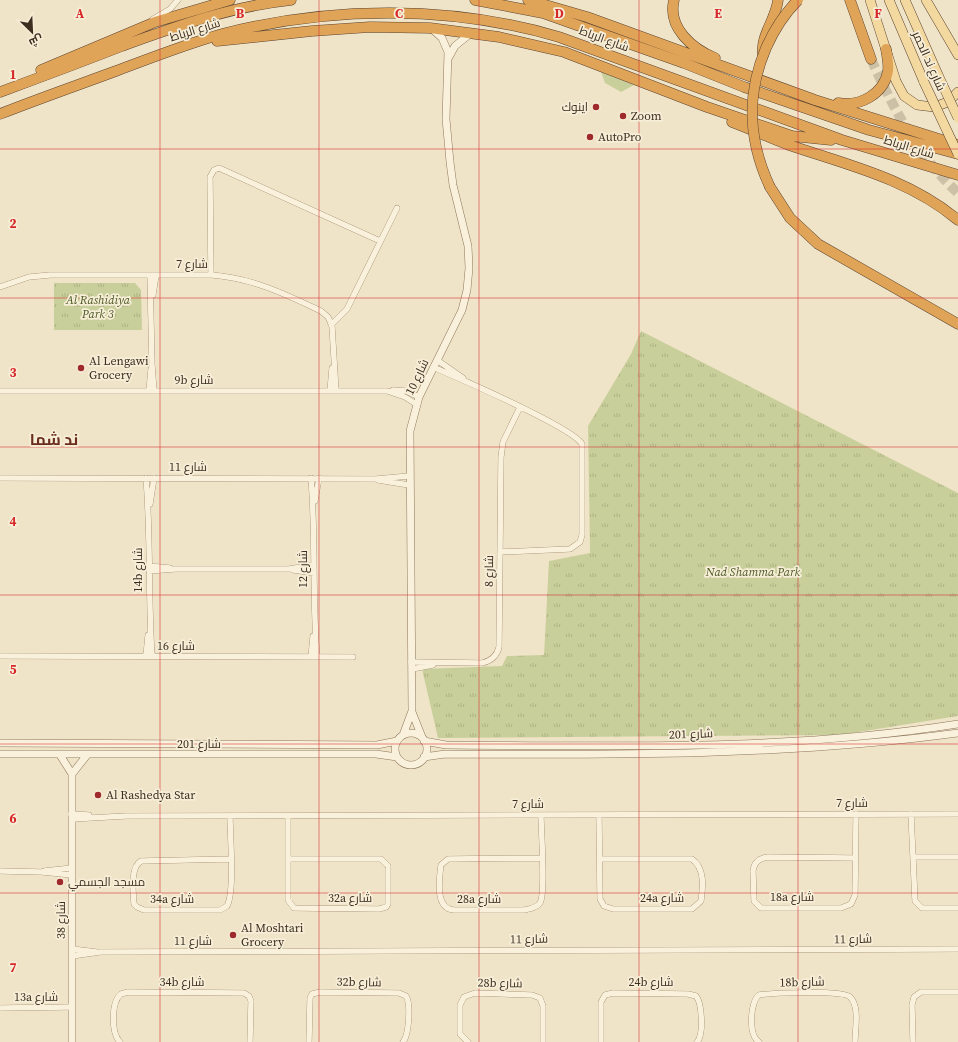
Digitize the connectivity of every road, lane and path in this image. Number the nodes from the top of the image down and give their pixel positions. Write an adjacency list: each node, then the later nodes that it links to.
1 (178, 0): 16 (street)
2 (230, 0): 16 (highway)
3 (291, 0): 24 (highway, شارع الرباط)
4 (475, 0): 32 (highway, شارع الرباط)
5 (528, 0): 23 (highway)
6 (674, 0): 23 (highway)
7 (778, 0): 20 (highway)
8 (798, 0): 20 (highway, bridge)
9 (850, 0): 22 (highway)
10 (870, 0): 18 (main road)
11 (889, 0): 32 (main road, شارع ند الحمر, bridge)
12 (905, 0): 29 (main road, شارع ند الحمر, bridge)
13 (926, 0): 19 (main road)
14 (430, 28): 15 (highway); 17 (highway); 21 (street, شارع 10)
15 (471, 32): 21 (street); 27 (highway)
16 (126, 34): 24 (highway)
17 (190, 43): 28 (highway, شارع الرباط); 30 (highway, شارع الرباط)
18 (886, 49): 25 (main road); 26 (highway)
19 (958, 55)
20 (763, 56): 42 (highway, bridge)
21 (448, 59): 44 (street, شارع 10)
22 (871, 60)
23 (752, 78): 26 (highway)
24 (0, 91)
25 (958, 92)
26 (815, 100): 31 (highway)
27 (712, 109): 30 (highway); 35 (highway)
28 (0, 114)
29 (958, 118)
30 (842, 140): 33 (highway, شارع الرباط)
31 (958, 145)
32 (958, 154)
33 (958, 175)
34 (397, 208): 36 (street)
35 (958, 220)
36 (380, 241): 38 (street); 40 (street)
37 (153, 275): 38 (street, شارع 7); 39 (street, شارع 7); 48 (street)
38 (211, 275): 41 (street, شارع 7)
39 (0, 287)
40 (347, 309): 41 (street); 43 (street)
41 (328, 316): 43 (street)
42 (958, 324)
43 (331, 325): 49 (street)
44 (437, 360): 45 (street, شارع 10); 46 (street)
45 (433, 367): 46 (street); 50 (street, شارع 10)
46 (465, 380): 51 (street)
47 (0, 391): 48 (street, 9b شارع)
48 (152, 391): 49 (street, 9b شارع)
49 (333, 391): 50 (street, 9b شارع)
50 (417, 401): 52 (street, شارع 10)
51 (522, 408): 62 (street, شارع 8); 62 (street)
52 (409, 476): 58 (street, شارع 11); 59 (street, شارع 10)
53 (0, 478): 54 (street, شارع 11)
54 (146, 478): 55 (street, شارع 11); 61 (street, 14b شارع)
55 (154, 478): 56 (street, شارع 11); 61 (street, 14b شارع)
56 (311, 478): 57 (street, شارع 11); 60 (street, شارع 12)
57 (319, 478): 58 (street, شارع 11); 60 (street, شارع 12)
58 (376, 479): 59 (street, شارع 11)
59 (409, 484): 73 (street, شارع 10)
60 (314, 505): 63 (street, شارع 12)
61 (149, 509): 64 (street, 14b شارع)
62 (500, 550): 73 (street, شارع 8)
63 (314, 565): 65 (street); 66 (street, شارع 12)
64 (149, 568): 65 (street); 67 (street, 14b شارع)
65 (289, 569): 66 (street)
66 (314, 573): 71 (street, شارع 12)
67 (149, 631): 69 (street, 14b شارع); 70 (street, 14b شارع)
68 (0, 656): 69 (street, شارع 16)
69 (146, 656): 70 (street, شارع 16)
70 (152, 656): 71 (street, شارع 16)
71 (314, 657): 72 (street, شارع 16)
72 (353, 657)
73 (411, 666): 74 (street, شارع 10)
74 (412, 711): 77 (street, شارع 10); 78 (street, شارع 10)
75 (958, 724): 78 (street, شارع 201)
76 (958, 733): 85 (street, شارع 201)
77 (403, 735): 78 (street); 79 (street)
78 (423, 739): 85 (street)
79 (397, 741): 80 (street, شارع 201); 84 (street)
80 (0, 743)
81 (0, 754): 82 (street, شارع 201)
82 (60, 755): 83 (street, شارع 201); 86 (street)
83 (87, 755): 84 (street, شارع 201); 86 (street)
84 (397, 757): 85 (street)
85 (424, 757)
86 (72, 774): 93 (street, شارع 38)
87 (856, 814): 88 (street, شارع 7); 92 (street, شارع 7); 98 (street, 18a شارع)
88 (911, 814): 89 (street, شارع 7); 95 (street)
89 (958, 814)
90 (230, 816): 93 (street, شارع 7); 94 (street, شارع 7); 99 (street, 34a شارع)
91 (541, 816): 92 (street, شارع 7); 94 (street, شارع 7); 97 (street, 28a شارع)
92 (600, 816): 101 (street, 24a شارع)
93 (71, 817): 103 (street, شارع 38)
94 (288, 817): 100 (street, 32a شارع)
95 (914, 857): 96 (street); 104 (street)
96 (958, 857)
97 (542, 858): 97 (street, 28a شارع)
98 (854, 858): 98 (street, 18a شارع)
99 (230, 859): 99 (street, 34a شارع)
100 (289, 859): 100 (street, 32a شارع)
101 (600, 859): 101 (street, 24a شارع)
102 (0, 871): 103 (street)
103 (72, 871): 106 (street, شارع 38)
104 (958, 908)
105 (958, 949): 106 (street, شارع 11)
106 (72, 952): 108 (street, شارع 38)
107 (958, 992): 121 (street)
108 (72, 1007): 109 (street, 13a شارع); 110 (street, شارع 38)
109 (0, 1008)
110 (72, 1042)
111 (120, 1042): 112 (street, 34b شارع)
112 (250, 1042)
113 (308, 1042): 114 (street, 32b شارع)
114 (403, 1042)
115 (468, 1042): 116 (street, 28b شارع)
116 (543, 1042)
117 (601, 1042): 118 (street, 24b شارع)
118 (697, 1042)
119 (759, 1042): 120 (street, 18b شارع)
120 (855, 1042)
121 (913, 1042)

